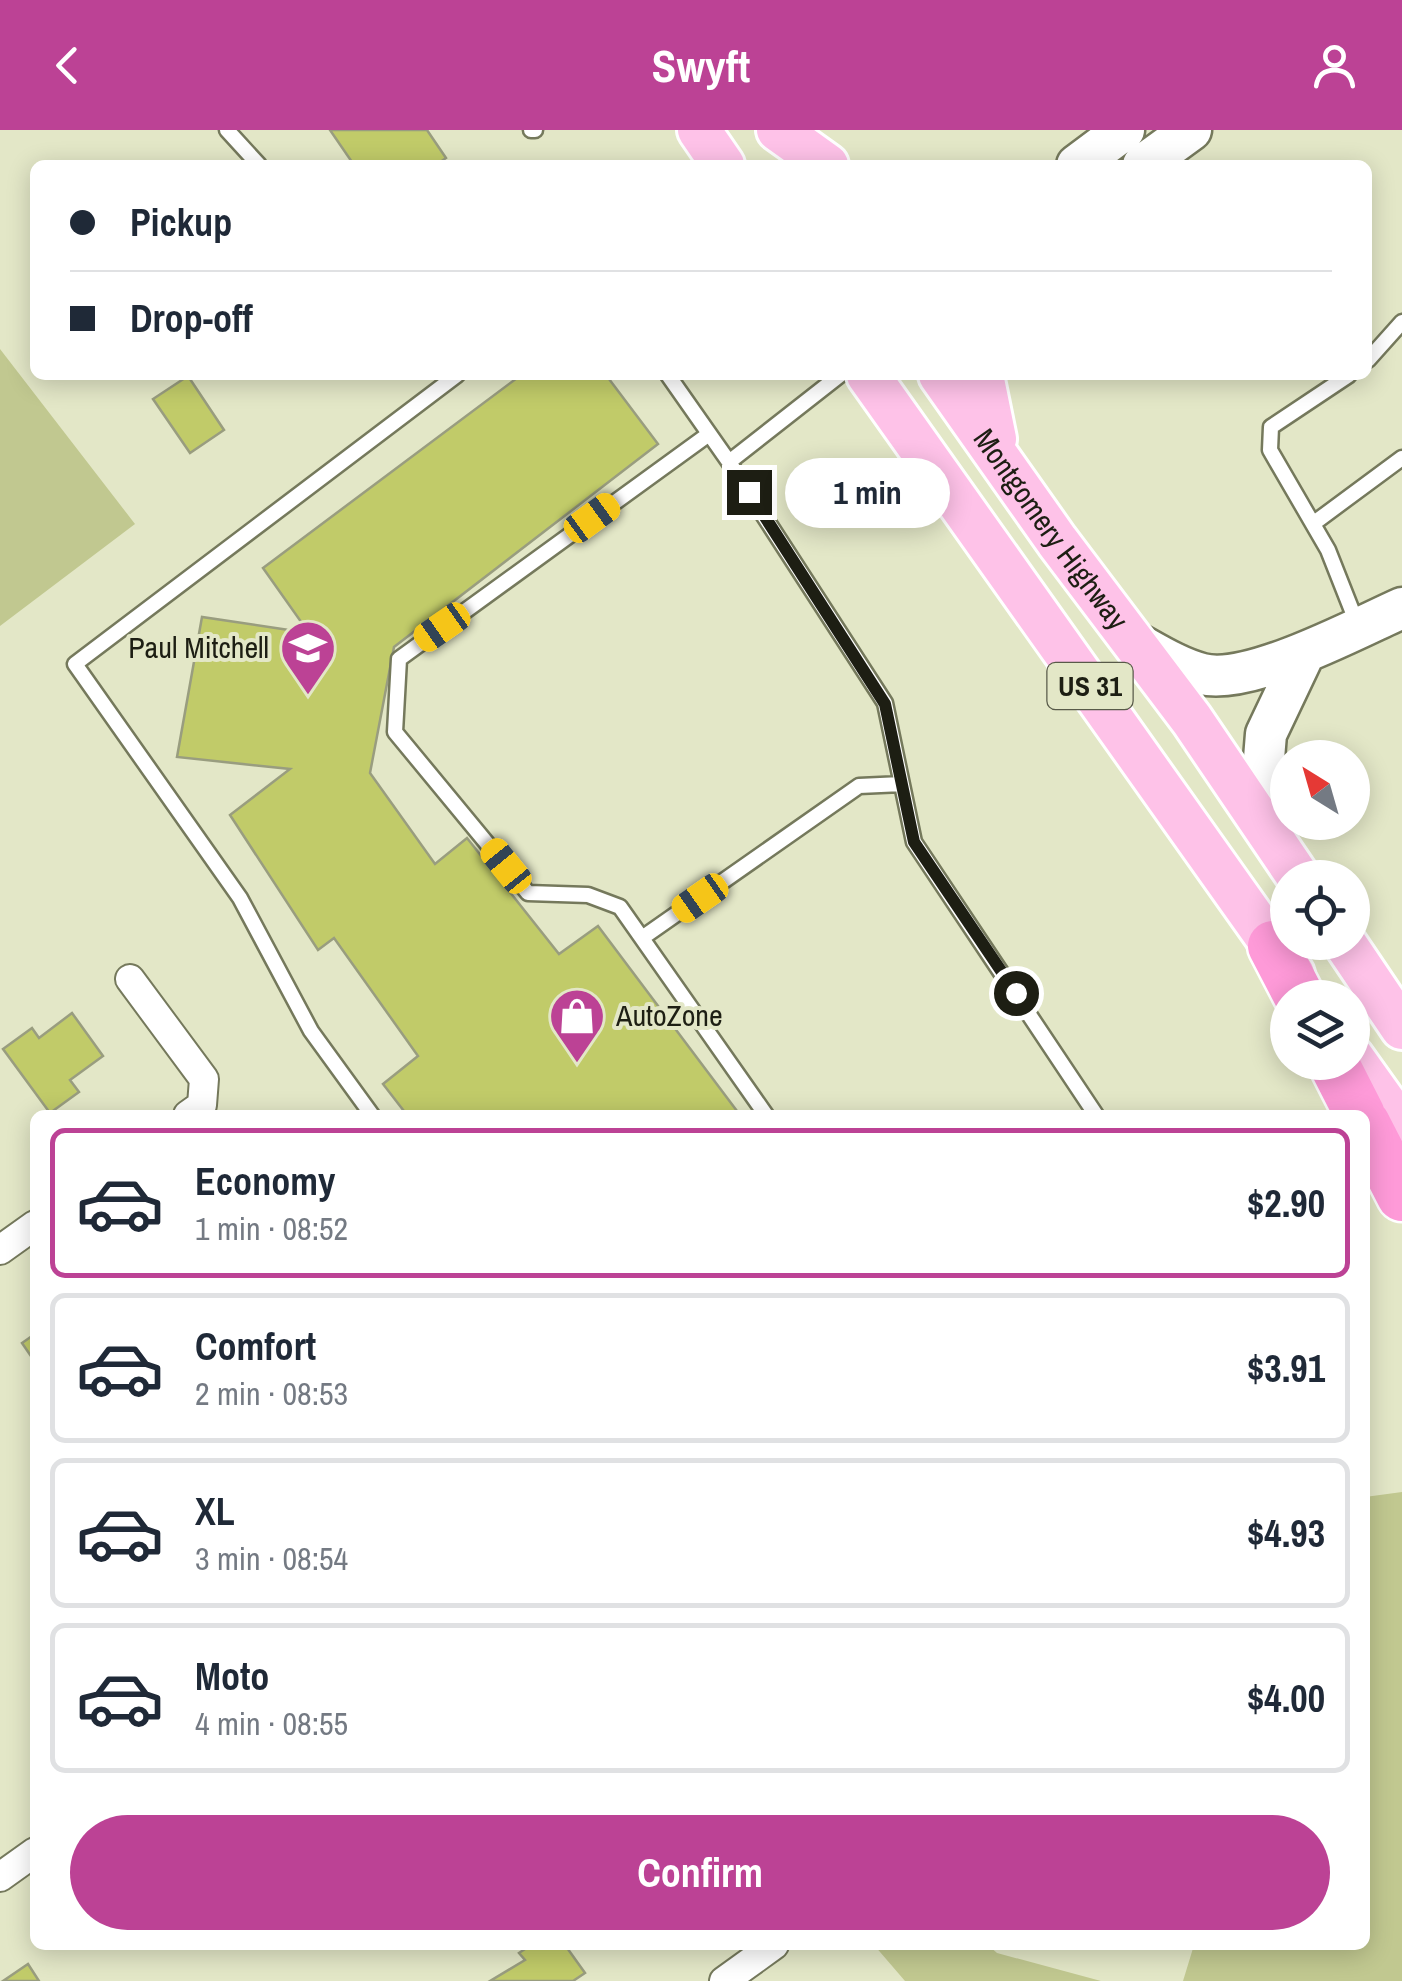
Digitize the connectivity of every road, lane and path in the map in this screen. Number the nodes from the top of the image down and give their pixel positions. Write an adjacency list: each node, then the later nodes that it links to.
1 (227, 130): 6 (lane)
2 (699, 130): 7 (main road)
3 (776, 130): 8 (main road); 9 (main road)
4 (1124, 130): 10 (street)
5 (1191, 130): 11 (street)
6 (254, 160)
7 (720, 160)
8 (793, 160)
9 (820, 160)
10 (1083, 160)
11 (1151, 160)
12 (1402, 322): 13 (lane)
13 (1372, 356)
14 (449, 380): 40 (lane)
15 (671, 380): 21 (lane)
16 (834, 380): 24 (lane)
17 (872, 380): 33 (main road, Montgomery Highway / US 31)
18 (944, 380): 23 (main road, Montgomery Highway / US 31)
19 (983, 380): 23 (main road)
20 (1342, 380): 25 (lane)
21 (709, 434): 24 (lane); 32 (lane)
22 (1402, 458): 25 (lane)
23 (1000, 459): 28 (main road, Montgomery Highway / US 31)
24 (729, 462): 30 (lane)
25 (1314, 524): 27 (lane)
26 (1402, 608): 27 (street)
27 (1358, 627): 29 (street)
28 (1132, 640): 29 (street); 31 (main road, Montgomery Highway / US 31)
29 (1304, 654): 31 (street)
30 (902, 784): 32 (lane); 42 (lane)
31 (1270, 835)
32 (642, 938): 41 (lane)
33 (1270, 942)
34 (1356, 960): 36 (main road)
35 (130, 978): 39 (street)
36 (1402, 1028)
37 (1342, 1080): 43 (highway)
38 (1368, 1080): 44 (main road)
39 (196, 1110)
40 (368, 1110)
41 (762, 1110)
42 (1093, 1110)
43 (1357, 1110)
44 (1402, 1127)
45 (1370, 1134): 46 (highway)
46 (1402, 1196)
47 (30, 1228): 48 (street)
48 (0, 1250)
49 (30, 1856): 50 (street)
50 (0, 1877)
51 (767, 1950): 52 (street)
52 (724, 1981)

